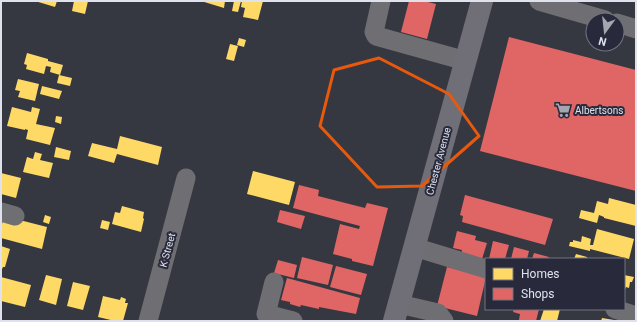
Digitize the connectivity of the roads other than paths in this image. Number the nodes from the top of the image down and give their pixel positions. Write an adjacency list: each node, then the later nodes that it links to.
1 (383, 1): 7 (street)
2 (482, 1): 7 (main road, Chester Avenue)
3 (539, 1): 4 (street)
4 (585, 14)
5 (625, 26): 6 (street)
6 (636, 29)
7 (466, 60): 9 (main road, Chester Avenue)
8 (186, 178): 15 (street, K Street)
9 (414, 247): 10 (street); 13 (main road, Chester Avenue)
10 (485, 269)
11 (274, 282): 16 (street)
12 (618, 310): 14 (street)
13 (396, 312): 17 (street)
14 (636, 316)
15 (148, 321)
16 (293, 321)
17 (444, 321)

